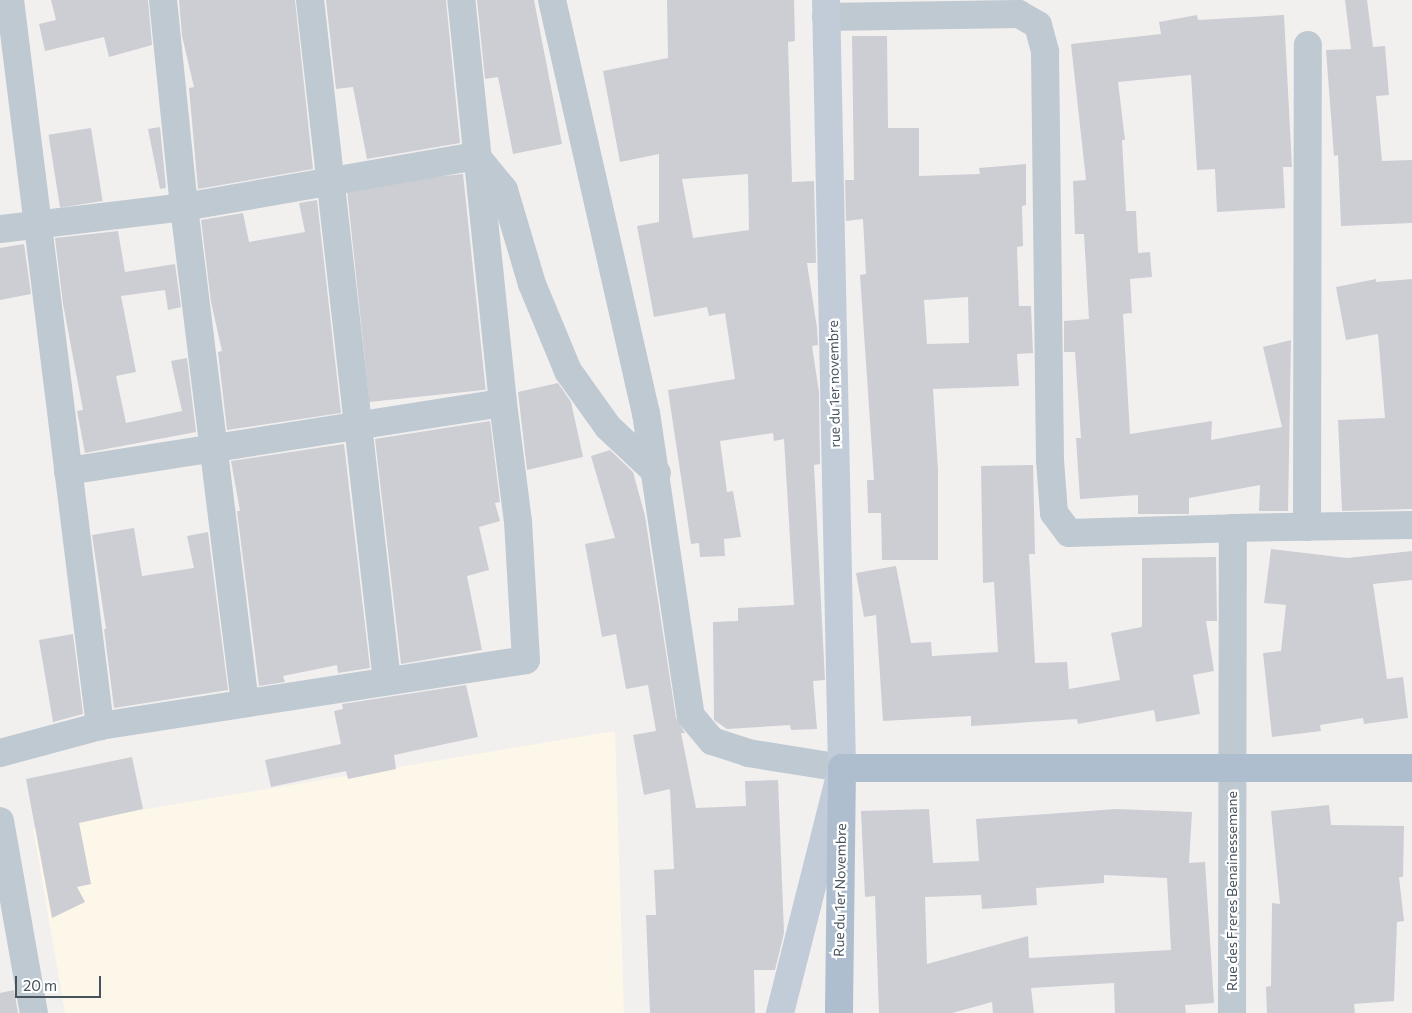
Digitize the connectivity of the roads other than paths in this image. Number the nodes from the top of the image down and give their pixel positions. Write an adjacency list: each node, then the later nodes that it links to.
1 (10, 0): 11 (street)
2 (163, 0): 10 (street)
3 (310, 0): 9 (street)
4 (461, 0): 8 (street)
5 (552, 0): 17 (street)
6 (826, 8): 20 (street); 25 (main road, rue du 1er novembre)
7 (1308, 45): 19 (street)
8 (476, 156): 9 (street); 13 (street); 17 (street)
9 (330, 183): 10 (street); 14 (street)
10 (184, 207): 11 (street); 15 (street)
11 (36, 224): 12 (street); 16 (street)
12 (0, 229)
13 (502, 403): 14 (street); 21 (street)
14 (360, 425): 15 (street); 21 (street)
15 (212, 448): 16 (street); 22 (street)
16 (68, 471): 23 (street)
17 (657, 473): 25 (street)
18 (1412, 525): 19 (street)
19 (1307, 527): 20 (street)
20 (1233, 528): 27 (street, Rue des Freres Benainessemane)
21 (387, 681): 22 (street)
22 (245, 702): 23 (street)
23 (100, 726): 24 (street)
24 (0, 753)
25 (842, 768): 27 (main road); 30 (main road, rue du 1er novembre); 31 (main road, Rue du 1er Novembre)
26 (1412, 768): 27 (main road)
27 (1232, 769): 32 (street, Rue des Freres Benainessemane)
28 (0, 821): 29 (street)
29 (34, 1013)
30 (780, 1013)
31 (839, 1013)
32 (1232, 1013)

